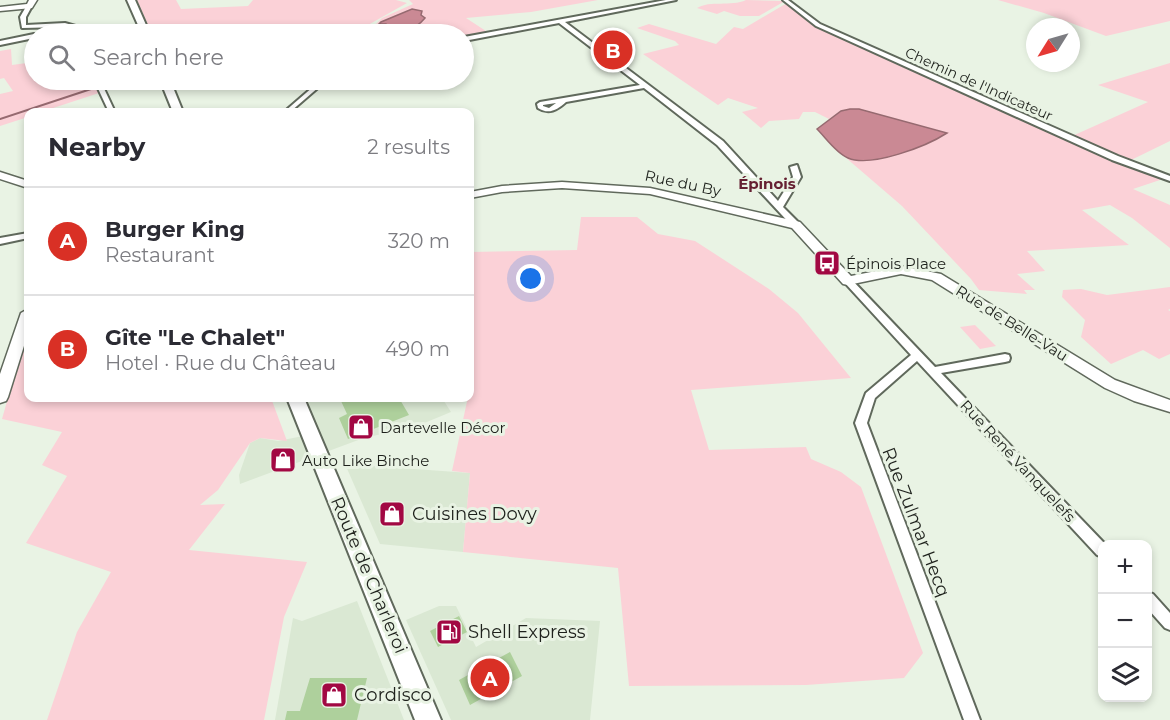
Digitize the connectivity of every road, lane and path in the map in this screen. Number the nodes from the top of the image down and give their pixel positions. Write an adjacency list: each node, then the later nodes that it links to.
1 (131, 0): 7 (main road)
2 (674, 0): 6 (street)
3 (785, 0): 22 (street, Chemin de l'Indicateur)
4 (31, 3): 5 (street); 8 (street)
5 (0, 9)
6 (560, 21): 9 (street); 12 (street)
7 (142, 24)
8 (24, 27)
9 (474, 37)
10 (24, 38): 11 (street)
11 (0, 43)
12 (646, 86): 16 (street); 25 (street)
13 (102, 90): 17 (street)
14 (169, 90): 18 (main road)
15 (312, 90): 19 (street)
16 (562, 101)
17 (110, 108)
18 (176, 108)
19 (292, 108)
20 (794, 167): 25 (street)
21 (0, 175): 23 (street)
22 (1170, 179)
23 (24, 184)
24 (474, 194): 26 (street, Rue du By)
25 (779, 207): 26 (street)
26 (796, 225): 29 (street)
27 (24, 237): 28 (street)
28 (0, 241)
29 (848, 281): 31 (street); 36 (street, Rue de Belle-Vau)
30 (24, 325): 34 (street)
31 (918, 355): 33 (street); 41 (street, Rue Zulmar Hecq)
32 (1005, 358): 33 (street)
33 (933, 371): 37 (street, Rue René Vanquelefs)
34 (0, 397)
35 (297, 402): 40 (main road, Route de Charleroi)
36 (1170, 406)
37 (1098, 547)
38 (1152, 603): 39 (street)
39 (1170, 622)
40 (428, 720)
41 (972, 720)

